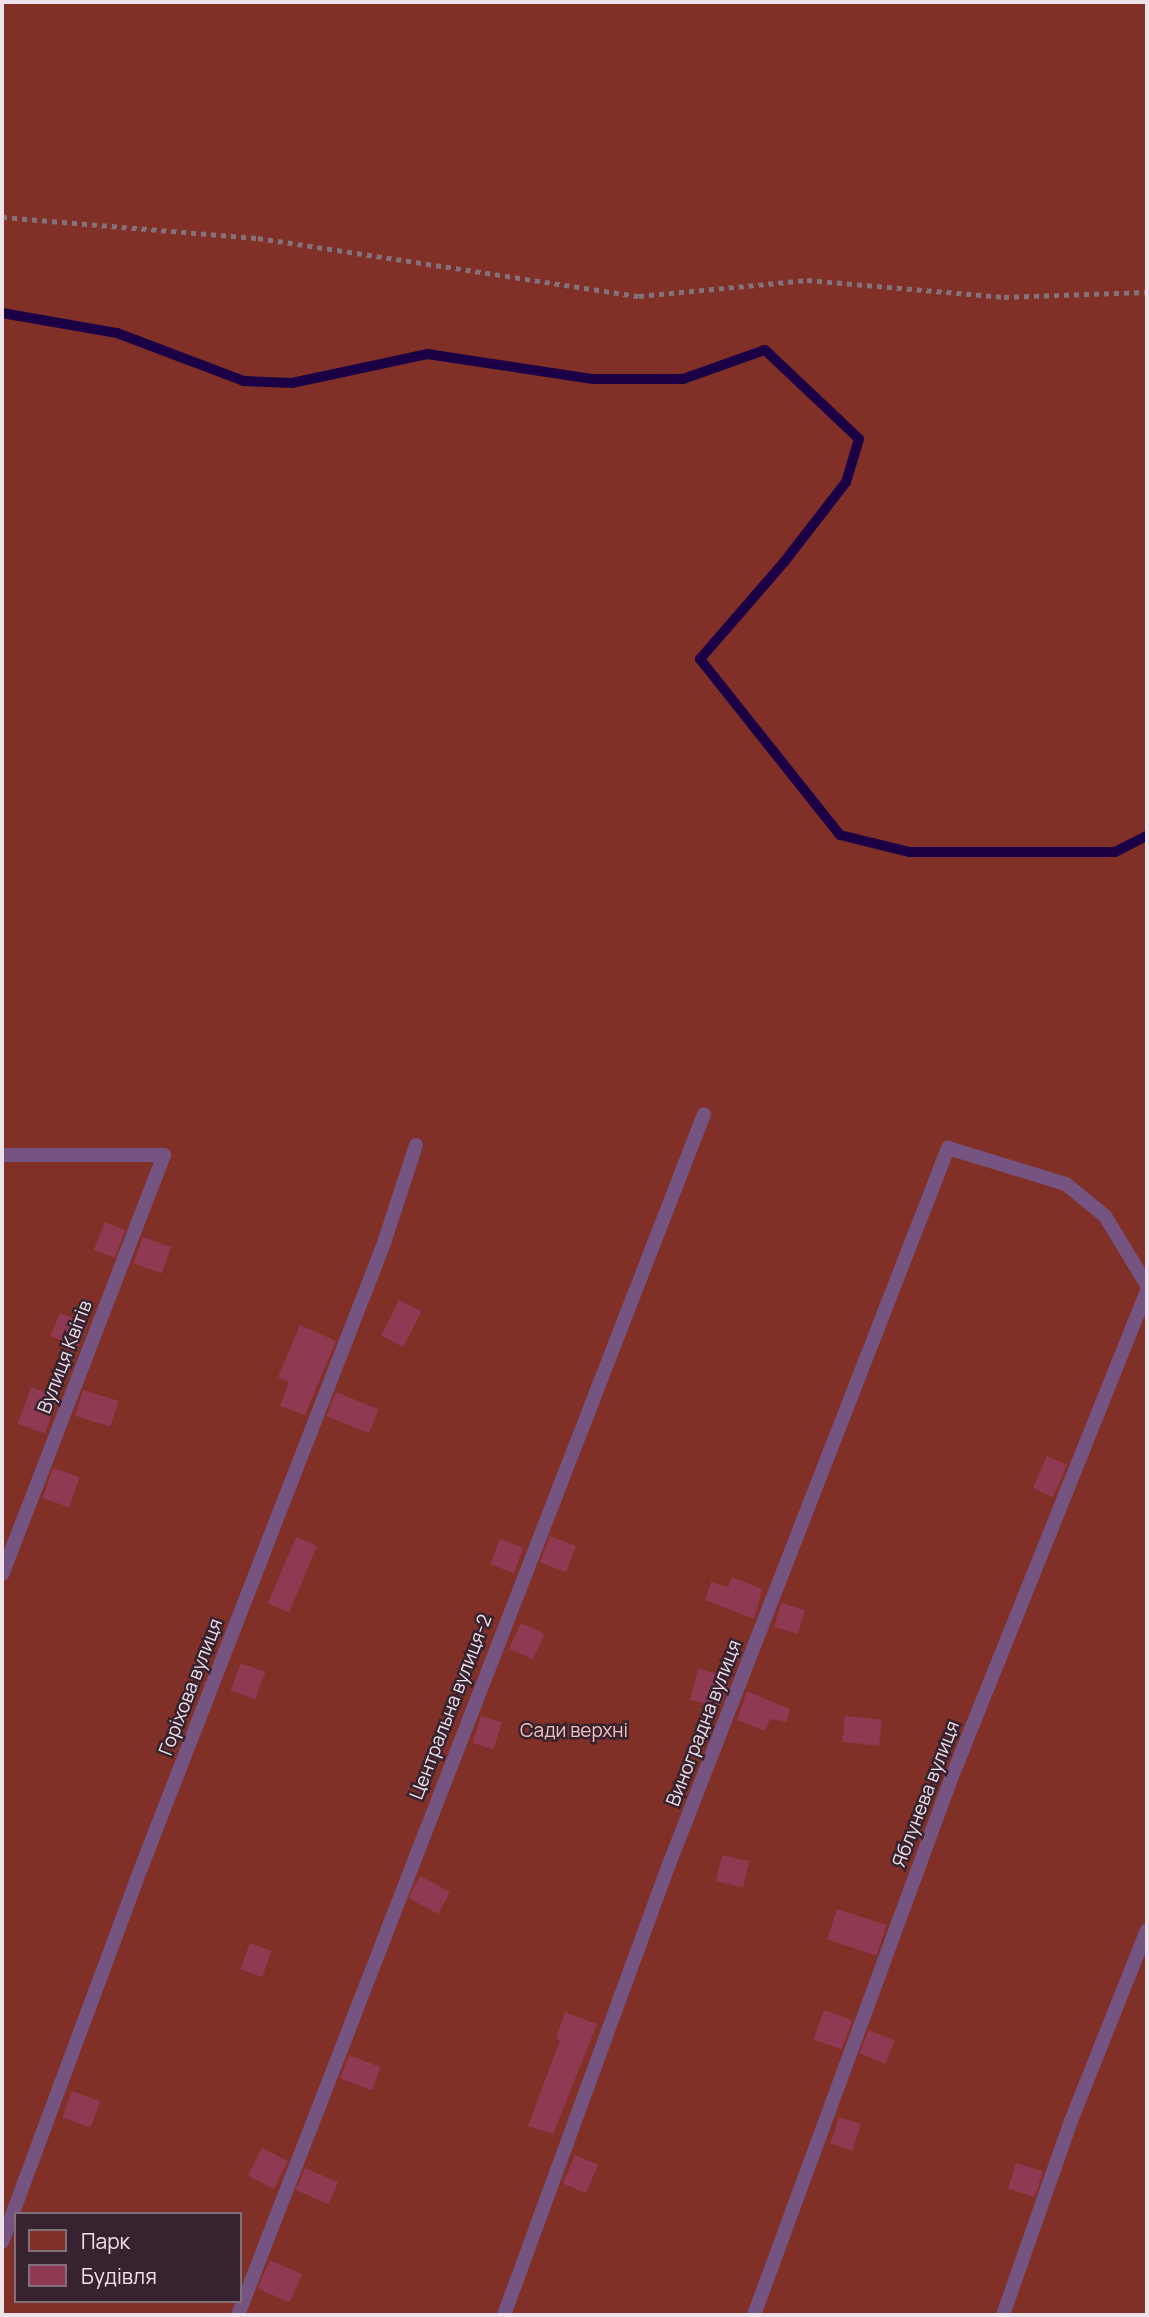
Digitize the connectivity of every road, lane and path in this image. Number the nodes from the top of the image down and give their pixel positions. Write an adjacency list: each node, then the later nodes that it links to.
1 (2, 217): 2 (path)
2 (1147, 292)
3 (704, 1114): 11 (lane, Центральна вулиця-2)
4 (416, 1145): 10 (lane, Горіхова вулиця)
5 (2, 1155): 8 (lane, Вулиця Квітів)
6 (1147, 1285): 12 (lane, Виноградна вулиця)
7 (1147, 1291): 13 (lane, Яблунева вулиця)
8 (2, 1574)
9 (1147, 1930): 14 (lane)
10 (2, 2242)
11 (242, 2302)
12 (504, 2315)
13 (754, 2315)
14 (1003, 2315)

